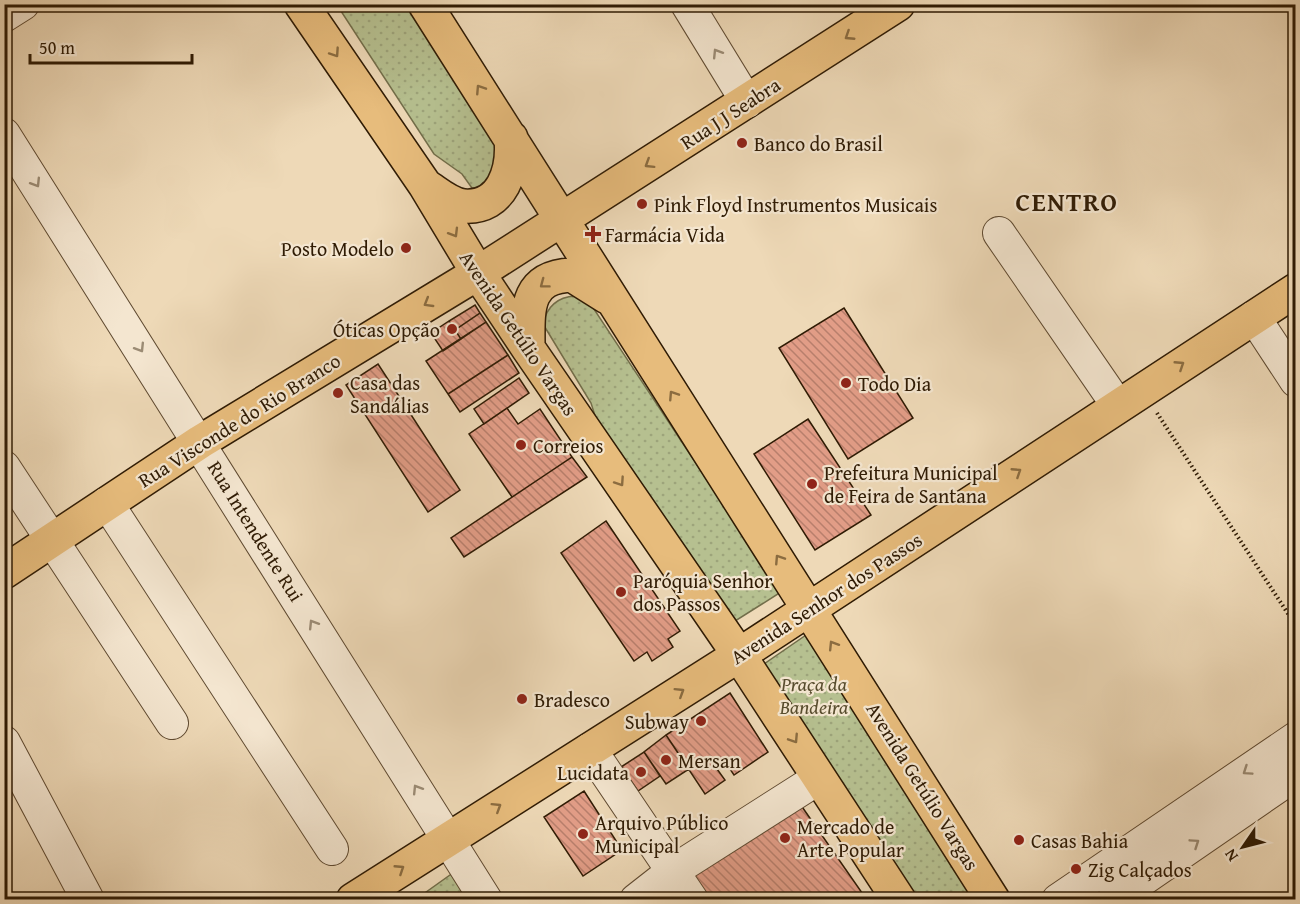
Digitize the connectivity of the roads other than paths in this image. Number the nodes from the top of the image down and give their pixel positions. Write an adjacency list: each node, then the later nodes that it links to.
1 (24, 4): 6 (street)
2 (302, 4): 10 (main road, Avenida Getúlio Vargas, one-way to 10)
3 (425, 4): 9 (main road, Avenida Getúlio Vargas, one-way to 3)
4 (687, 4): 7 (street, one-way to 4)
5 (898, 4): 7 (main road, Rua J J Seabra, one-way to 7)
6 (4, 16)
7 (747, 102): 11 (main road, Rua J J Seabra, one-way to 11)
8 (4, 134): 20 (street, Rua Intendente Rui, one-way to 20)
9 (512, 138): 10 (main road); 11 (main road, Avenida Getúlio Vargas)
10 (425, 185): 13 (main road, Avenida Getúlio Vargas, one-way to 13)
11 (561, 220): 13 (main road, Rua J J Seabra); 15 (main road, Avenida Getúlio Vargas)
12 (999, 233): 19 (street)
13 (478, 273): 17 (main road, Avenida Getúlio Vargas); 20 (main road, Rua Visconde do Rio Branco, one-way to 20)
14 (1296, 290): 16 (main road, Avenida Senhor dos Passos)
15 (613, 302): 17 (main road, one-way to 17); 25 (main road, Avenida Getúlio Vargas, one-way to 15)
16 (1254, 317): 18 (street); 19 (main road, Avenida Senhor dos Passos, one-way to 16)
17 (528, 348): 26 (main road, Avenida Getúlio Vargas, one-way to 26)
18 (1296, 381)
19 (1130, 398): 25 (main road, Avenida Senhor dos Passos, one-way to 19)
20 (200, 442): 22 (main road, Rua Visconde do Rio Branco); 33 (street, Rua Intendente Rui, one-way to 20)
21 (4, 467): 23 (street)
22 (107, 503): 23 (main road, Rua Visconde do Rio Branco); 34 (street)
23 (52, 541): 24 (main road, Rua Visconde do Rio Branco); 27 (street)
24 (4, 572)
25 (810, 608): 26 (main road, Avenida Senhor dos Passos); 42 (main road, Avenida Getúlio Vargas, one-way to 25)
26 (739, 655): 30 (main road, Avenida Senhor dos Passos, one-way to 26); 32 (main road, Avenida Getúlio Vargas, one-way to 32)
27 (172, 723)
28 (1296, 738): 43 (street, one-way to 43)
29 (4, 742): 36 (street)
30 (590, 749): 33 (main road, Avenida Senhor dos Passos, one-way to 30); 35 (street)
31 (1296, 774): 44 (street, one-way to 31)
32 (819, 778): 35 (street); 41 (main road, Avenida Getúlio Vargas)
33 (448, 839): 37 (main road, Avenida Senhor dos Passos, one-way to 33); 38 (street, Rua Intendente Rui)
34 (332, 849)
35 (673, 871): 39 (street); 40 (street)
36 (88, 900)
37 (353, 900)
38 (486, 900)
39 (636, 900)
40 (692, 900)
41 (899, 900)
42 (993, 900)
43 (1058, 900)
44 (1113, 900)

